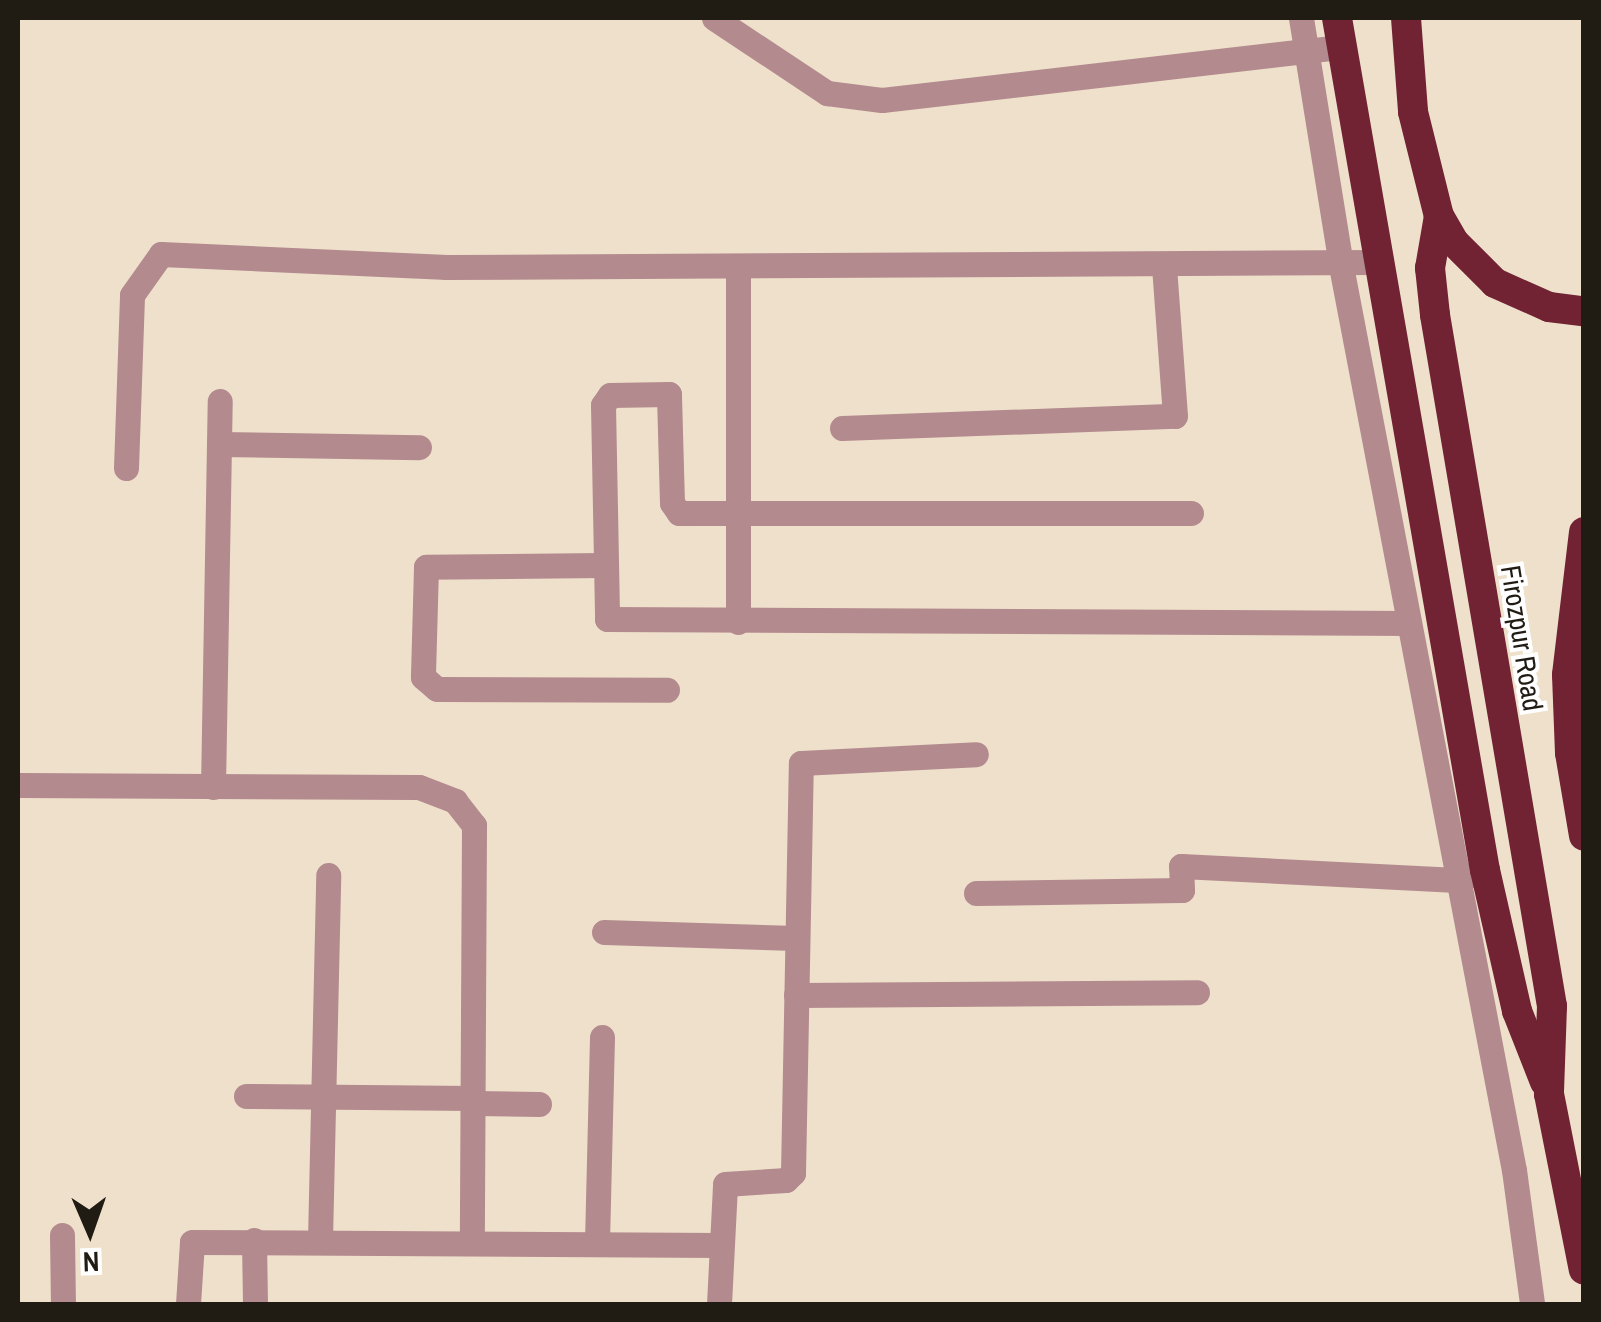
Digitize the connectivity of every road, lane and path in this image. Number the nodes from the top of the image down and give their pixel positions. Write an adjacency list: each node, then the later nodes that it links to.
1 (714, 18): 5 (street)
2 (1301, 18): 5 (street)
3 (1406, 18): 6 (highway, Firozpur Road)
4 (1339, 32): 5 (street); 7 (highway)
5 (1306, 50): 10 (street)
6 (1439, 216): 11 (highway); 36 (highway, Firozpur Road)
7 (1378, 262): 10 (street); 29 (highway)
8 (738, 266): 9 (street); 16 (street); 18 (street)
9 (1164, 266): 10 (street); 13 (street)
10 (1341, 266): 22 (street)
11 (1584, 311)
12 (220, 401): 14 (street)
13 (842, 428)
14 (220, 444): 15 (street); 26 (street)
15 (418, 447)
16 (126, 468)
17 (1191, 512): 18 (street)
18 (737, 514): 20 (street); 21 (street)
19 (1584, 532): 27 (highway, Firozpur Road)
20 (603, 565): 21 (street); 23 (street)
21 (738, 622): 22 (street)
22 (1409, 624): 29 (street)
23 (668, 690)
24 (976, 754): 32 (street)
25 (18, 785): 26 (street)
26 (212, 787): 39 (street)
27 (1584, 836)
28 (328, 875): 38 (street)
29 (1471, 875): 30 (street); 36 (highway); 52 (street)
30 (976, 894)
31 (604, 932): 32 (street)
32 (796, 938): 34 (street)
33 (1197, 992): 34 (street)
34 (796, 995): 46 (street)
35 (602, 1036): 45 (street)
36 (1550, 1094): 47 (highway, Firozpur Road)
37 (246, 1096): 38 (street)
38 (324, 1096): 39 (street); 43 (street)
39 (474, 1101): 40 (street); 44 (street)
40 (539, 1104)
41 (62, 1235): 48 (street)
42 (254, 1240): 43 (street); 49 (street); 50 (street)
43 (320, 1240): 44 (street)
44 (472, 1240): 45 (street)
45 (597, 1242): 46 (street)
46 (720, 1245): 51 (street)
47 (1584, 1270)
48 (63, 1304)
49 (188, 1304)
50 (255, 1304)
51 (718, 1304)
52 (1532, 1304)

